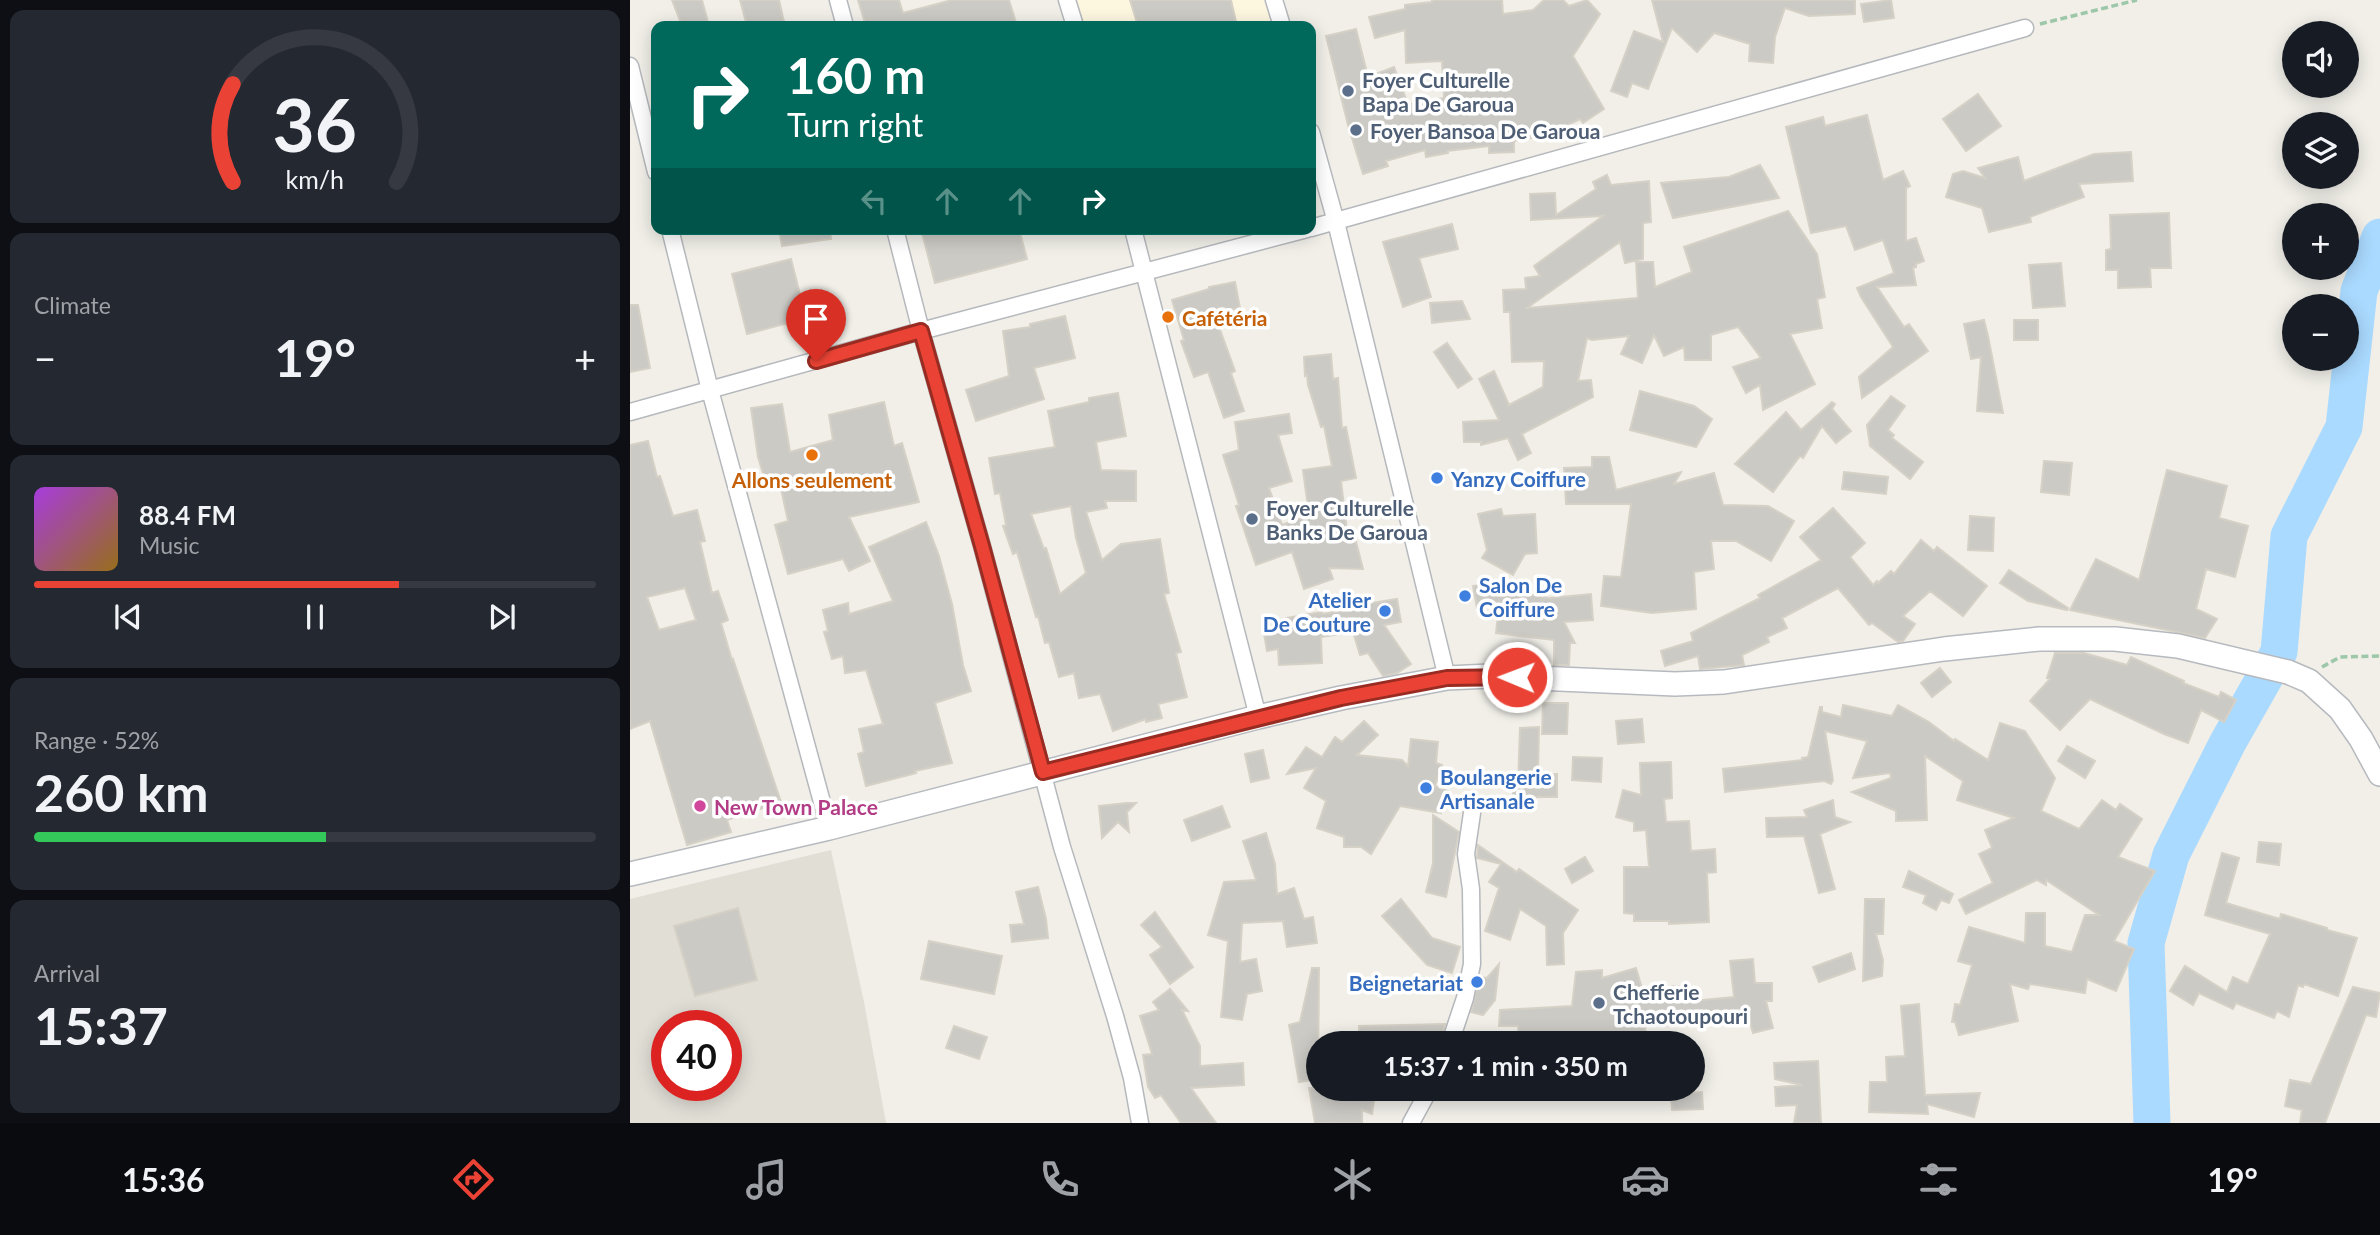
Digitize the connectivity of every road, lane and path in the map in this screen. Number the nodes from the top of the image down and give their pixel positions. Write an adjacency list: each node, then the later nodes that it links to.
1 (838, 0): 5 (street)
2 (1068, 0): 6 (street)
3 (1274, 0): 7 (street)
4 (2137, 0): 8 (path)
5 (844, 21)
6 (1074, 21)
7 (1280, 21)
8 (2025, 28): 12 (street)
9 (630, 66): 11 (street)
10 (1316, 150): 12 (street)
11 (651, 152)
12 (1336, 222): 13 (street); 24 (street)
13 (1316, 227)
14 (671, 235): 20 (street)
15 (897, 235): 19 (street)
16 (1135, 235): 18 (street)
17 (1286, 235): 18 (street)
18 (1145, 272): 19 (street); 25 (street)
19 (921, 331): 20 (street); 26 (street)
20 (710, 390): 21 (street); 29 (street)
21 (630, 412)
22 (2380, 656): 23 (path)
23 (2299, 676): 24 (street); 27 (street)
24 (1447, 678): 25 (street)
25 (1258, 717): 26 (street)
26 (1043, 772): 29 (street); 33 (street)
27 (2380, 774)
28 (1472, 813): 31 (street)
29 (829, 828): 30 (street)
30 (630, 874)
31 (1454, 1031)
32 (1423, 1101): 34 (street)
33 (1140, 1123)
34 (1411, 1123)

